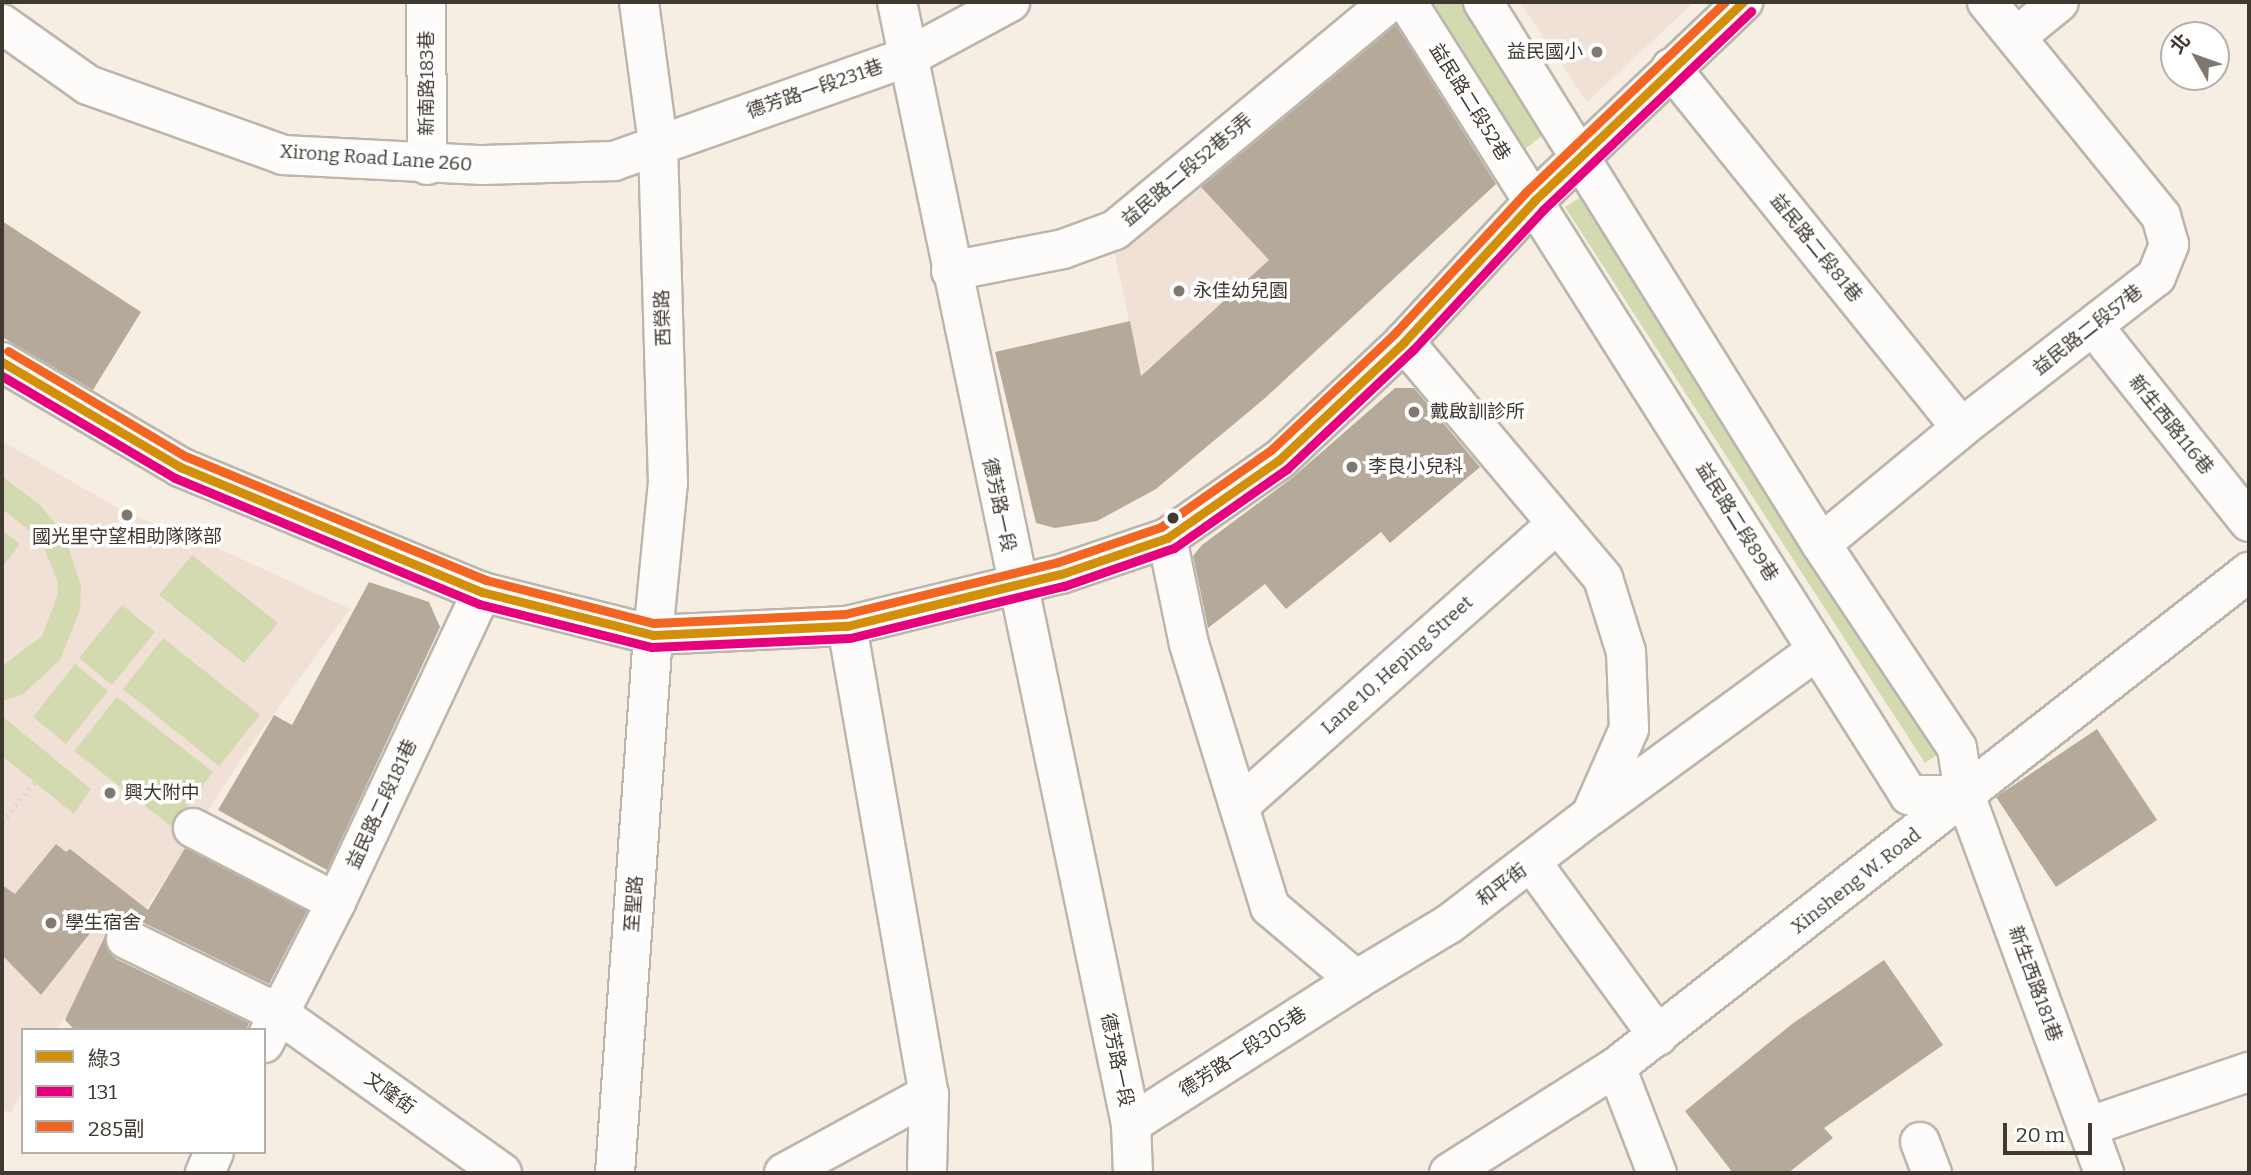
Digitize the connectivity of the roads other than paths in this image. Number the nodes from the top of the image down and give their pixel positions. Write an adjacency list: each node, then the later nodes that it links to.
1 (426, 2): 18 (street, 新南路183巷)
2 (639, 2): 15 (street, 西榮路)
3 (897, 2): 13 (street, 德芳路一段)
4 (1010, 2): 13 (street, 德芳路一段231巷)
5 (1390, 2): 20 (street, 益民路二段52巷5弄)
6 (1407, 2): 19 (street, 益民路二段52巷)
7 (1483, 2): 16 (street)
8 (1743, 2): 14 (street)
9 (1987, 2): 12 (street, 益民路二段57巷)
10 (2059, 2): 12 (street)
11 (2, 24): 18 (street, Xirong Road Lane 260)
12 (2016, 37): 21 (street, 益民路二段57巷)
13 (908, 57): 15 (street, 德芳路一段231巷); 20 (street, 德芳路一段)
14 (1671, 68): 16 (street); 24 (street, 益民路二段81巷)
15 (658, 143): 17 (street, 德芳路一段231巷); 33 (street, 西榮路)
16 (1581, 157): 19 (street); 28 (street)
17 (614, 161): 18 (street, Xirong Road Lane 260)
18 (427, 165)
19 (1534, 201): 22 (street); 34 (street, 益民路二段89巷)
20 (951, 271): 30 (street, 德芳路一段)
21 (2094, 327): 24 (street, 益民路二段57巷); 25 (street, 新生西路116巷)
22 (1404, 342): 26 (street, 和平街); 27 (street)
23 (2, 362): 31 (street)
24 (1961, 428): 28 (street, 益民路二段57巷)
25 (2249, 522)
26 (1555, 525): 36 (street, Lane 10, Heping Street); 37 (street, 和平街)
27 (1167, 538): 30 (street); 36 (street)
28 (1821, 544): 35 (street)
29 (2249, 572): 35 (street, Xinsheng W. Road)
30 (1016, 586): 32 (street); 48 (street, 德芳路一段)
31 (482, 592): 33 (street); 40 (street, 益民路二段181巷)
32 (847, 626): 33 (street); 47 (street)
33 (653, 635): 53 (street, 至聖路)
34 (1817, 650): 35 (street, 益民路二段89巷); 37 (street)
35 (1965, 794): 44 (street, Xinsheng W. Road); 49 (street, 新生西路181巷)
36 (1239, 806): 42 (street)
37 (1591, 815): 39 (street, 和平街)
38 (193, 828): 40 (street)
39 (1532, 863): 42 (street, 和平街); 44 (street)
40 (336, 902): 43 (street, 益民路二段181巷)
41 (126, 939): 43 (street, 文隆街)
42 (1356, 980): 48 (street, 德芳路一段305巷)
43 (271, 1028): 52 (street, 文隆街)
44 (1658, 1036): 45 (street, Xinsheng W. Road)
45 (1616, 1068): 57 (street, Xinsheng W. Road); 58 (street)
46 (2249, 1072): 49 (street)
47 (929, 1094): 54 (street); 55 (street)
48 (1131, 1124): 56 (street, 德芳路一段)
49 (2087, 1126): 59 (street, 新生西路181巷)
50 (213, 1154): 51 (street)
51 (205, 1173)
52 (502, 1173)
53 (615, 1173)
54 (784, 1173)
55 (927, 1173)
56 (1133, 1173)
57 (1449, 1173)
58 (1657, 1173)
59 (2104, 1173)

